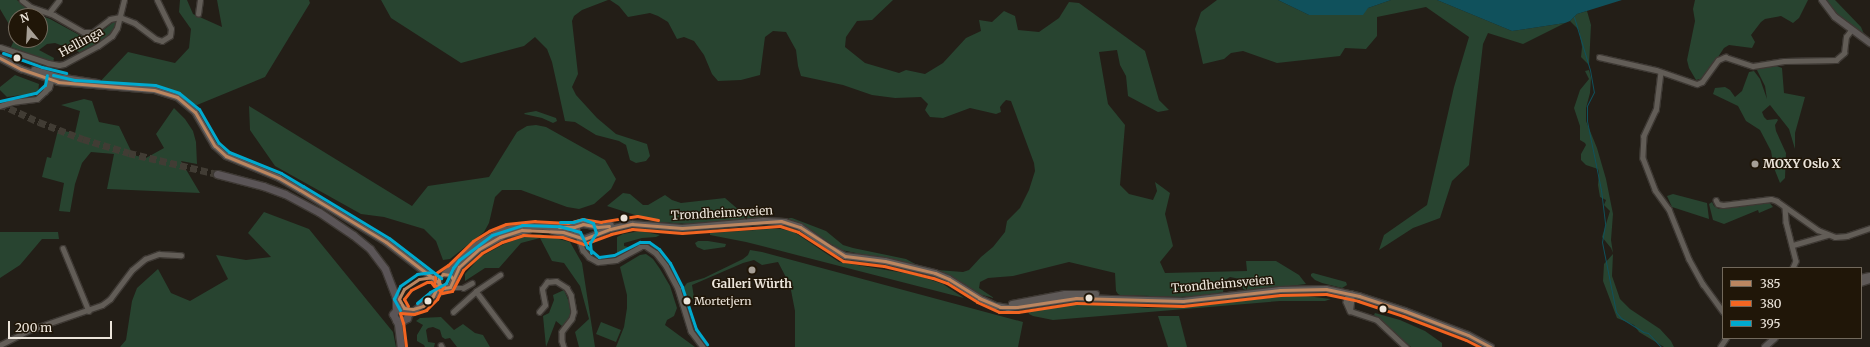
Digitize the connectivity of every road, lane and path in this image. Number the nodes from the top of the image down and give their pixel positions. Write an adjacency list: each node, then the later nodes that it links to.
1 (22, 0): 7 (street)
2 (59, 0): 7 (street)
3 (124, 0): 9 (street, Hellinga)
4 (156, 0): 9 (street)
5 (200, 0): 8 (street)
6 (1822, 0): 10 (main road)
7 (49, 13): 9 (street)
8 (198, 14)
9 (120, 17): 12 (street, Hellinga)
10 (1851, 30): 11 (main road); 15 (street)
11 (1870, 43)
12 (0, 47)
13 (1599, 57): 15 (street)
14 (0, 58): 16 (main road)
15 (1661, 72): 46 (street)
16 (51, 78): 17 (street); 33 (main road)
17 (0, 106)
18 (217, 174): 38 (highway)
19 (1716, 200): 20 (street)
20 (1785, 207): 25 (street); 28 (street)
21 (657, 225): 23 (main road, Trondheimsveien); 27 (main road, Trondheimsveien); 42 (main road, Trondheimsveien)
22 (577, 226): 23 (main road); 26 (main road); 34 (main road)
23 (589, 226): 27 (main road)
24 (1870, 228): 25 (street)
25 (1828, 235): 28 (street)
26 (578, 237): 27 (main road); 30 (street); 36 (main road)
27 (588, 238): 30 (street)
28 (1793, 245): 32 (street)
29 (63, 248): 45 (street)
30 (586, 253): 58 (street)
31 (181, 255): 45 (street)
32 (1793, 267)
33 (428, 273): 34 (main road); 37 (main road)
34 (443, 274): 36 (main road); 37 (main road)
35 (500, 275): 40 (street)
36 (453, 280): 39 (main road); 39 (street)
37 (438, 282): 39 (main road); 41 (main road)
38 (393, 286): 43 (highway); 51 (highway)
39 (447, 288): 41 (main road)
40 (476, 291): 47 (street); 52 (street)
41 (434, 295): 44 (main road)
42 (1351, 297): 59 (street); 60 (main road, Trondheimsveien)
43 (402, 308): 44 (main road); 49 (highway); 50 (highway)
44 (419, 308): 49 (main road)
45 (89, 311): 54 (street)
46 (1722, 311)
47 (453, 312)
48 (539, 312): 57 (street)
49 (406, 319): 50 (highway); 56 (highway)
50 (396, 320): 51 (highway)
51 (398, 336): 55 (highway)
52 (510, 336)
53 (1774, 339): 61 (main road)
54 (0, 345)
55 (401, 347)
56 (405, 347)
57 (564, 347)
58 (703, 347)
59 (1406, 347)
60 (1491, 347)
61 (1765, 347)

